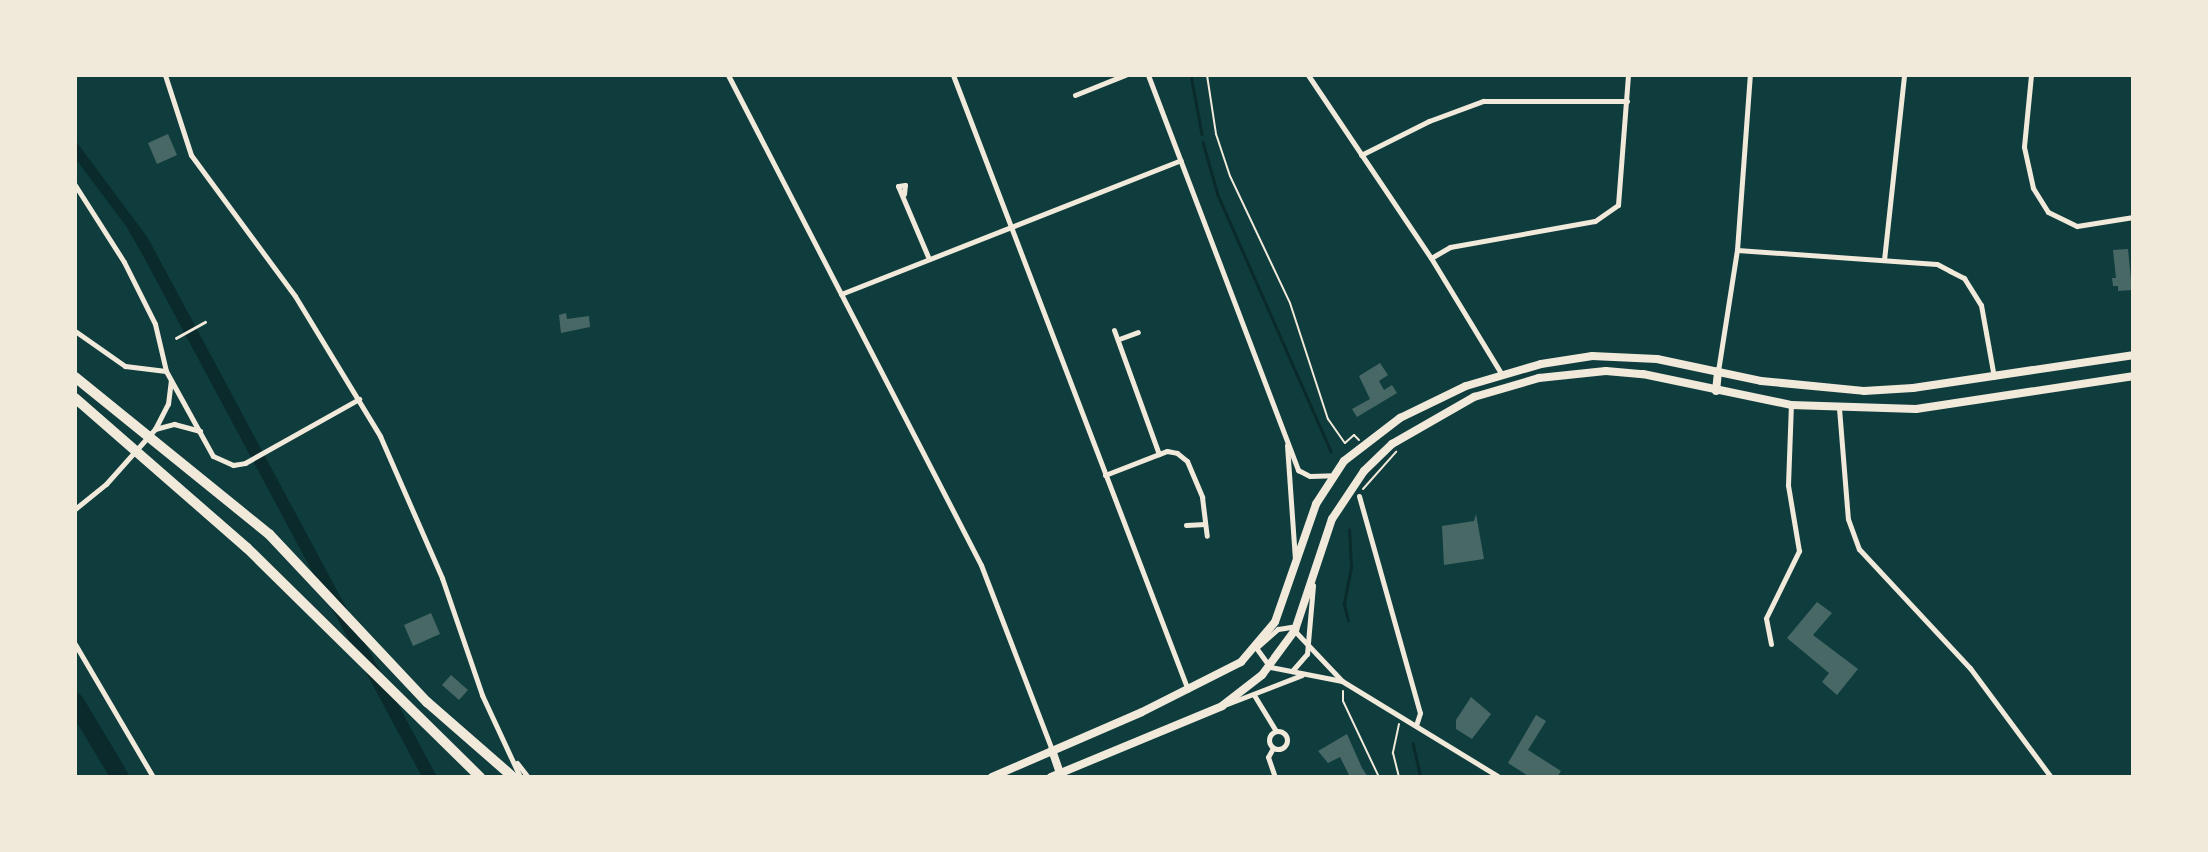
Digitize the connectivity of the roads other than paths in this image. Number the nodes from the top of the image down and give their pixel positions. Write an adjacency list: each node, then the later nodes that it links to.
1 (164, 75): 40 (street)
2 (729, 75): 23 (street)
3 (953, 75): 18 (street)
4 (1125, 75): 11 (street)
5 (1148, 75): 14 (street)
6 (1308, 75): 13 (street)
7 (1628, 75): 12 (street)
8 (1750, 75): 19 (street)
9 (1904, 75): 22 (street)
10 (2031, 75): 17 (street)
11 (1075, 95)
12 (1627, 101): 13 (street); 20 (street)
13 (1361, 155): 20 (street)
14 (1181, 160): 18 (street); 45 (street)
15 (75, 185): 32 (street)
16 (904, 194): 21 (street)
17 (2133, 217)
18 (1012, 227): 21 (street); 47 (street)
19 (1737, 250): 22 (street); 31 (street)
20 (1431, 258): 33 (street)
21 (929, 259): 23 (street)
22 (1884, 260): 36 (street)
23 (841, 294): 71 (street)
24 (205, 322): 28 (lane)
25 (1114, 330): 29 (street)
26 (75, 331): 32 (street)
27 (1138, 332): 29 (street)
28 (176, 338)
29 (1119, 339): 46 (street)
30 (2133, 355): 36 (main road)
31 (1718, 370): 33 (main road); 36 (main road); 38 (main road)
32 (166, 371): 37 (street)
33 (1501, 373): 48 (main road)
34 (2133, 376): 42 (main road)
35 (75, 377): 76 (highway)
36 (1994, 377)
37 (172, 380): 43 (street); 44 (street)
38 (1716, 390): 41 (main road); 55 (main road)
39 (75, 398): 75 (highway)
40 (359, 398): 44 (street); 72 (street)
41 (1791, 405): 42 (main road); 59 (street)
42 (1839, 408): 82 (street)
43 (155, 429): 44 (street); 50 (street)
44 (200, 431)
45 (1287, 439): 48 (street); 54 (street)
46 (1159, 454): 47 (street); 51 (street)
47 (1105, 475): 65 (street)
48 (1334, 475): 54 (main road)
49 (1359, 496): 68 (street)
50 (75, 509)
51 (1205, 524): 52 (street); 53 (street)
52 (1186, 525)
53 (1206, 536)
54 (1295, 561): 60 (main road)
55 (1314, 571): 56 (main road); 58 (street)
56 (1295, 630): 58 (street); 60 (street); 61 (main road)
57 (75, 645): 74 (street)
58 (1308, 645): 62 (street); 64 (street)
59 (1771, 645)
60 (1256, 648): 61 (street); 65 (main road)
61 (1270, 667): 62 (street); 67 (main road)
62 (1292, 671): 63 (street)
63 (1302, 674): 64 (street); 66 (street)
64 (1343, 682): 68 (street)
65 (1188, 690): 71 (main road)
66 (1254, 695): 67 (street); 69 (street)
67 (1227, 704): 73 (main road)
68 (1416, 725): 81 (street)
69 (1276, 731): 70 (street); 70 (street)
70 (1273, 748): 80 (street)
71 (1052, 750): 73 (main road); 79 (main road)
72 (510, 755): 77 (street); 78 (street)
73 (1057, 775)
74 (153, 777)
75 (480, 777)
76 (513, 777)
77 (520, 777)
78 (528, 777)
79 (992, 777)
80 (1275, 777)
81 (1499, 777)
82 (2050, 777)

